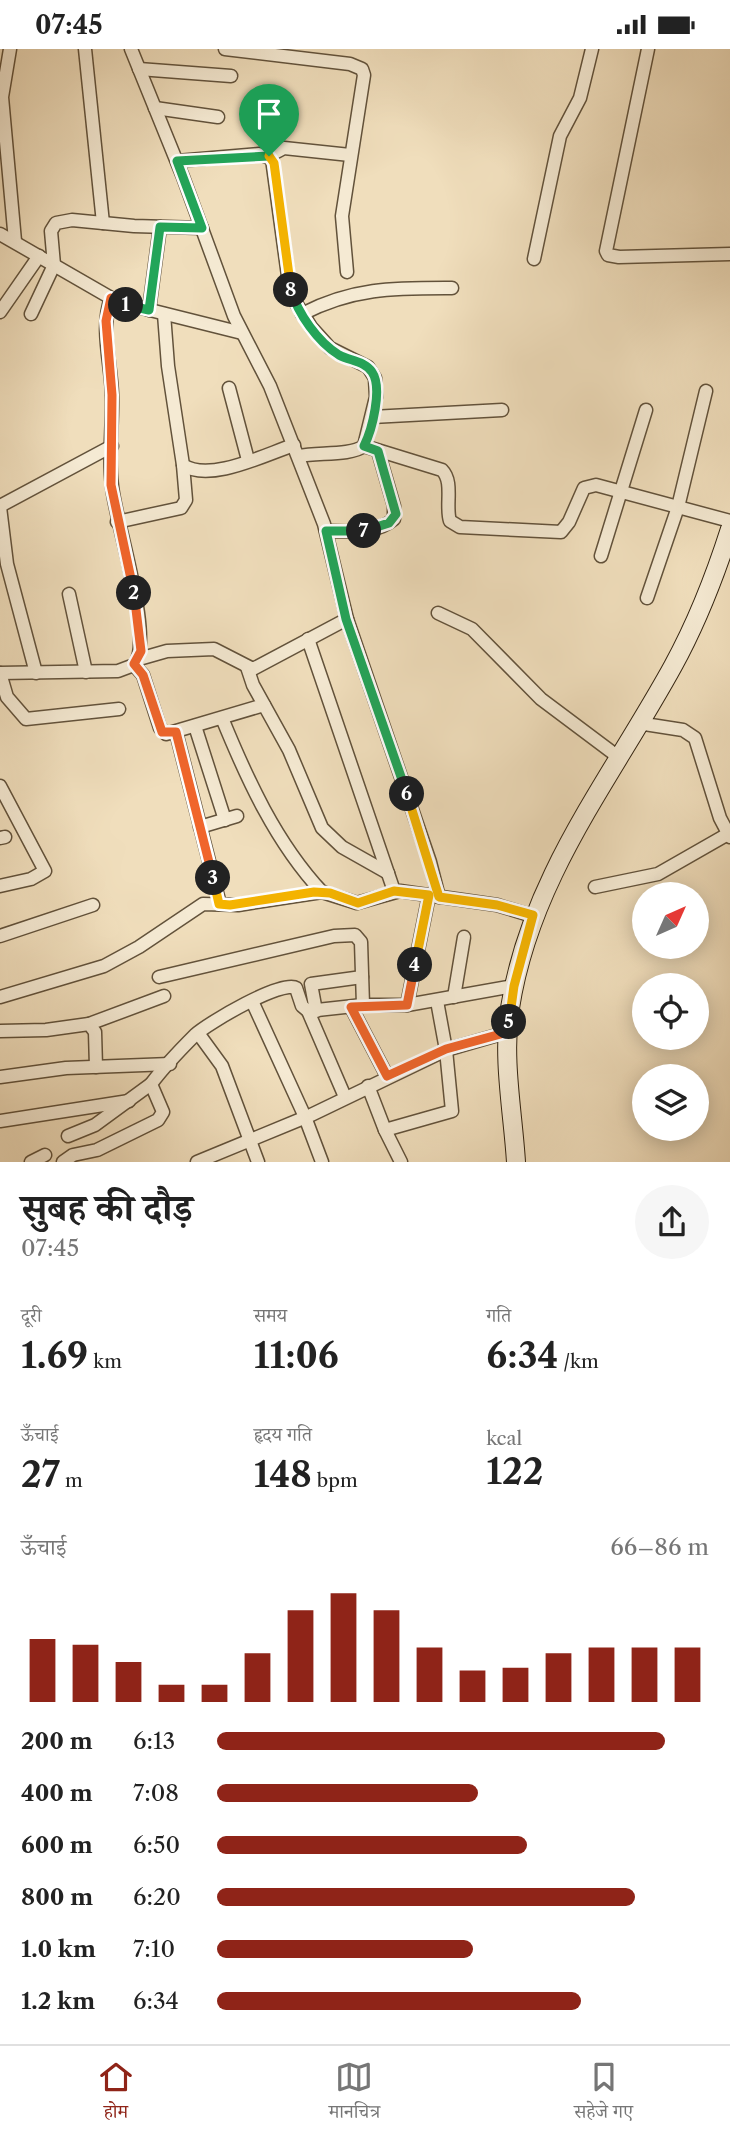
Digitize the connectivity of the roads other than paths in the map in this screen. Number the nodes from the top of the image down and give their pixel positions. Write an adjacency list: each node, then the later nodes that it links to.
1 (10, 49): 18 (street)
2 (85, 49): 14 (street)
3 (131, 49): 7 (street)
4 (225, 49): 11 (street)
5 (593, 49): 21 (street)
6 (648, 49): 19 (street)
7 (139, 69): 8 (street); 9 (street)
8 (231, 76)
9 (155, 108): 10 (street); 13 (street)
10 (218, 117)
11 (350, 155): 12 (street); 23 (street)
12 (269, 156): 13 (street); 30 (street)
13 (177, 161): 16 (street)
14 (103, 223): 15 (street); 22 (street)
15 (160, 227): 16 (street); 26 (street)
16 (202, 228): 31 (street)
17 (0, 234): 18 (street)
18 (15, 241): 20 (street)
19 (730, 254)
20 (39, 256): 22 (street); 27 (street)
21 (534, 259)
22 (54, 265): 25 (street); 28 (street)
23 (348, 272)
24 (452, 288): 30 (street)
25 (111, 298): 26 (street); 37 (street)
26 (149, 310): 29 (street)
27 (0, 312)
28 (31, 314)
29 (164, 314): 31 (street); 42 (street)
30 (302, 314): 36 (street)
31 (242, 333): 39 (street)
32 (229, 388): 41 (street)
33 (706, 391): 45 (street)
34 (502, 409): 36 (street)
35 (646, 410): 43 (street)
36 (372, 417): 38 (street)
37 (111, 446): 44 (street); 46 (street)
38 (364, 446): 39 (street); 40 (street)
39 (296, 451): 41 (street); 49 (street)
40 (378, 451): 43 (street); 49 (street)
41 (248, 460): 42 (street)
42 (183, 465): 46 (street)
43 (621, 491): 45 (street); 51 (street)
44 (0, 506): 50 (street)
45 (678, 507): 47 (street); 53 (street)
46 (117, 521): 57 (street)
47 (730, 521)
48 (730, 529): 65 (main road)
49 (326, 531): 55 (street)
50 (2, 539): 61 (street)
51 (601, 557)
52 (69, 594): 59 (street)
53 (647, 598)
54 (438, 613): 68 (street)
55 (346, 619): 56 (street); 77 (street)
56 (309, 639): 58 (street); 72 (street)
57 (137, 662): 58 (street); 59 (street); 67 (street)
58 (247, 667): 62 (street)
59 (86, 672): 61 (street)
60 (0, 673): 61 (street); 63 (street)
61 (36, 673)
62 (264, 705): 64 (street); 72 (street)
63 (119, 709)
64 (222, 718): 66 (street); 76 (street)
65 (638, 723): 68 (main road); 71 (street)
66 (195, 726): 67 (street); 70 (street)
67 (176, 732): 70 (street)
68 (617, 756): 80 (main road)
69 (0, 786): 73 (street)
70 (200, 827): 78 (street)
71 (729, 836): 74 (street)
72 (388, 873): 75 (street)
73 (0, 886)
74 (595, 887)
75 (394, 891): 76 (street); 77 (street)
76 (322, 892): 78 (street)
77 (434, 896): 80 (street); 91 (street)
78 (219, 904): 87 (street)
79 (93, 905): 81 (street)
80 (533, 915): 85 (main road)
81 (0, 936)
82 (464, 937): 88 (street)
83 (159, 977): 84 (street)
84 (362, 977): 92 (street); 93 (street)
85 (514, 986): 88 (street); 96 (main road)
86 (164, 996): 94 (street)
87 (0, 997)
88 (454, 997): 90 (street)
89 (252, 1001): 93 (street); 97 (street); 107 (street)
90 (437, 1001): 91 (street); 98 (street)
91 (407, 1005): 92 (street)
92 (357, 1006): 93 (street); 101 (street)
93 (312, 1011): 105 (street)
94 (89, 1024): 95 (street); 100 (street)
95 (0, 1031)
96 (508, 1032): 98 (street); 119 (main road)
97 (198, 1033): 99 (street); 111 (street)
98 (446, 1049): 101 (street); 109 (street)
99 (170, 1064): 100 (street); 103 (street)
100 (96, 1067): 102 (street)
101 (387, 1076): 104 (street)
102 (0, 1077)
103 (152, 1084): 106 (street); 114 (street)
104 (368, 1086): 105 (street); 109 (street)
105 (345, 1097): 107 (street)
106 (129, 1101): 108 (street); 110 (street)
107 (305, 1117): 111 (street); 117 (street)
108 (0, 1121)
109 (385, 1130): 118 (street)
110 (68, 1136)
111 (249, 1141): 115 (street); 116 (street)
112 (45, 1155): 113 (street)
113 (31, 1162)
114 (63, 1162)
115 (197, 1162)
116 (258, 1162)
117 (321, 1162)
118 (401, 1162)
119 (516, 1162)

